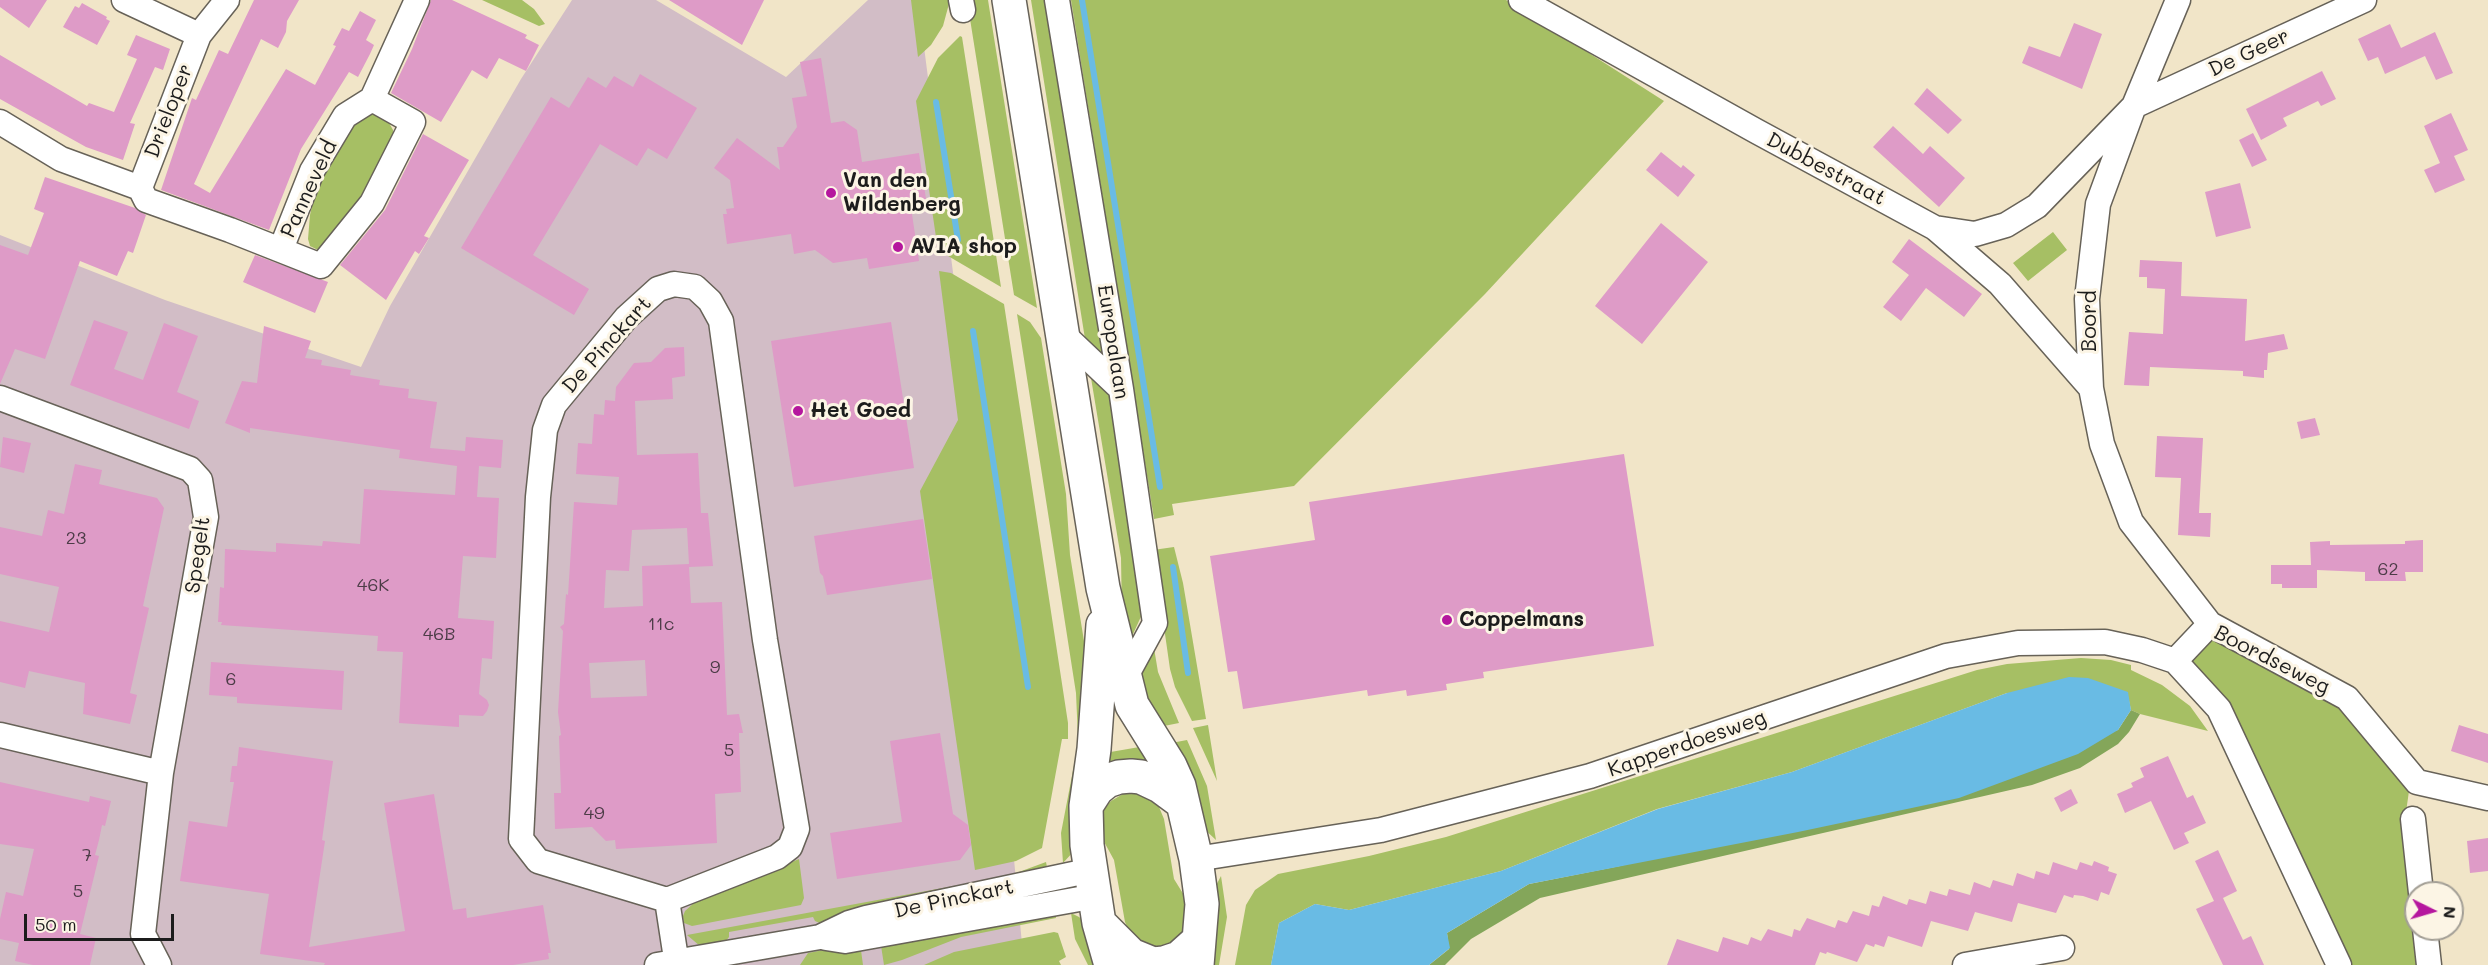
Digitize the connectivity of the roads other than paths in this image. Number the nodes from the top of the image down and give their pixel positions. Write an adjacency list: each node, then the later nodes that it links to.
1 (124, 0): 9 (street)
2 (227, 0): 9 (street, Drieloper)
3 (417, 0): 10 (street)
4 (1008, 0): 16 (main road)
5 (1057, 0): 18 (street, Europalaan)
6 (1521, 0): 14 (street, Dubbestraat)
7 (2178, 0): 11 (street, Boord)
8 (2364, 0): 11 (street, De Geer)
9 (199, 35): 13 (street, Drieloper)
10 (372, 99): 15 (street, Panneveld); 15 (street, Panneveld)
11 (2134, 106): 14 (street); 17 (street, Boord)
12 (0, 122): 13 (street)
13 (140, 188): 15 (street)
14 (1935, 228): 17 (street, Dubbestraat)
15 (280, 249)
16 (1062, 333): 18 (street); 20 (main road)
17 (2091, 388): 21 (street, Boord)
18 (1120, 389): 23 (street, Europalaan)
19 (0, 398): 25 (street, Spegelt)
20 (1102, 588): 23 (main road); 29 (main road)
21 (2210, 624): 22 (street, Boordseweg); 27 (street, Boordseweg)
22 (2175, 661): 30 (street, Kapperdoesweg); 41 (street)
23 (1125, 678): 28 (main road)
24 (0, 735): 25 (street)
25 (161, 773): 38 (street, Spegelt)
26 (2488, 798): 27 (street)
27 (2414, 801): 31 (street)
28 (1183, 803): 29 (main road); 30 (main road)
29 (1086, 806): 32 (main road)
30 (1196, 860): 36 (main road)
31 (2420, 881)
32 (1096, 896): 36 (main road); 37 (street, De Pinckart); 39 (main road)
33 (667, 900): 33 (street, De Pinckart); 37 (street, De Pinckart)
34 (2426, 941): 42 (street)
35 (2062, 948): 40 (street)
36 (1198, 953)
37 (670, 964)
38 (159, 965)
39 (1111, 965)
40 (1965, 965)
41 (2339, 965)
42 (2429, 965)

